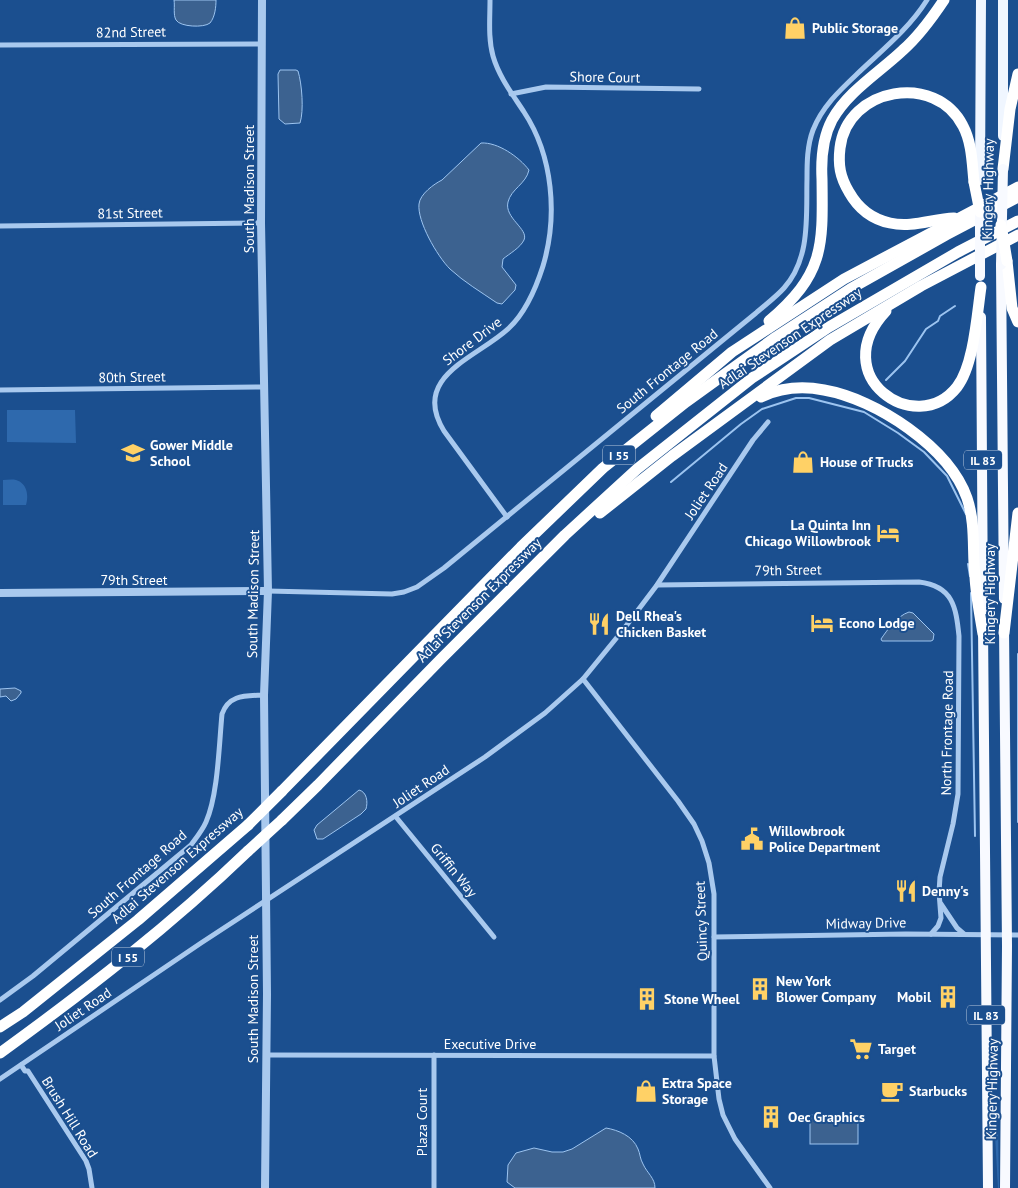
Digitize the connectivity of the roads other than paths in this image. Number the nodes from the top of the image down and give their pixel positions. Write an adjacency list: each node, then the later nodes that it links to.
1 (262, 0): 7 (street, South Madison Street)
2 (490, 0): 11 (street, Shore Drive)
3 (927, 0): 34 (street, South Frontage Road)
4 (944, 0): 27 (highway)
5 (981, 0): 13 (main road, Kingery Highway)
6 (1003, 0): 12 (main road, Kingery Highway)
7 (262, 44): 8 (street, 82nd Street); 19 (street, South Madison Street)
8 (0, 45)
9 (1018, 74): 12 (highway)
10 (699, 88): 11 (street, Shore Court)
11 (511, 94): 34 (street, Shore Drive)
12 (1002, 170): 20 (highway, Kingery Highway, bridge)
13 (977, 181): 16 (highway, bridge); 17 (highway)
14 (1018, 187): 17 (highway)
15 (1018, 197): 32 (highway, Adlai Stevenson Expressway / I 55)
16 (980, 212): 24 (highway, Kingery Highway / IL 83, bridge)
17 (961, 218): 27 (highway)
18 (1018, 221): 35 (highway, Adlai Stevenson Expressway / I 55)
19 (261, 223): 21 (street, 81st Street); 28 (street, South Madison Street)
20 (1001, 225): 23 (highway, bridge)
21 (0, 226)
22 (1018, 235): 25 (highway)
23 (1004, 262): 26 (highway); 41 (highway, Kingery Highway / IL 83)
24 (980, 281): 25 (highway); 40 (highway, Kingery Highway / IL 83)
25 (921, 286): 30 (highway)
26 (1018, 322)
27 (732, 352): 32 (highway)
28 (264, 387): 29 (street, 80th Street); 38 (street, South Madison Street)
29 (0, 390)
30 (743, 404): 35 (highway); 40 (highway)
31 (768, 422): 37 (street, Joliet Road)
32 (603, 468): 55 (highway, Adlai Stevenson Expressway / I 55, bridge)
33 (1018, 513): 41 (highway)
34 (507, 517): 38 (street, South Frontage Road)
35 (565, 535): 56 (highway, Adlai Stevenson Expressway / I 55, bridge)
36 (919, 582): 37 (street, 79th Street); 46 (street, North Frontage Road)
37 (657, 585): 42 (street, Joliet Road)
38 (268, 591): 39 (street, 79th Street); 43 (street, South Madison Street)
39 (0, 593)
40 (983, 634): 49 (highway, Kingery Highway / IL 83)
41 (1004, 634): 50 (highway, Kingery Highway / IL 83)
42 (583, 680): 44 (street, Joliet Road); 53 (street, Quincy Street)
43 (264, 695): 45 (street, South Madison Street); 54 (street, South Frontage Road)
44 (396, 817): 45 (street, Joliet Road); 52 (street, Griffin Way)
45 (265, 902): 57 (street, South Madison Street); 60 (street, Joliet Road)
46 (940, 904): 47 (street); 48 (street)
47 (931, 934): 48 (street, Midway Drive); 53 (street, Midway Drive)
48 (964, 934): 49 (street, Midway Drive)
49 (986, 934): 50 (street, Midway Drive); 66 (highway, Kingery Highway / IL 83)
50 (1006, 935): 51 (street, Midway Drive); 67 (highway, Kingery Highway / IL 83)
51 (1018, 935)
52 (494, 937)
53 (714, 937): 59 (street, Quincy Street)
54 (0, 1000)
55 (0, 1027)
56 (0, 1053)
57 (266, 1055): 58 (street, Executive Drive); 63 (street, South Madison Street)
58 (434, 1055): 59 (street, Executive Drive); 64 (street, Plaza Court)
59 (714, 1056): 65 (street, Quincy Street)
60 (20, 1065): 61 (street, Joliet Road); 62 (street, Brush Hill Road)
61 (0, 1079)
62 (92, 1188)
63 (265, 1188)
64 (434, 1188)
65 (770, 1188)
66 (988, 1188)
67 (1005, 1188)

